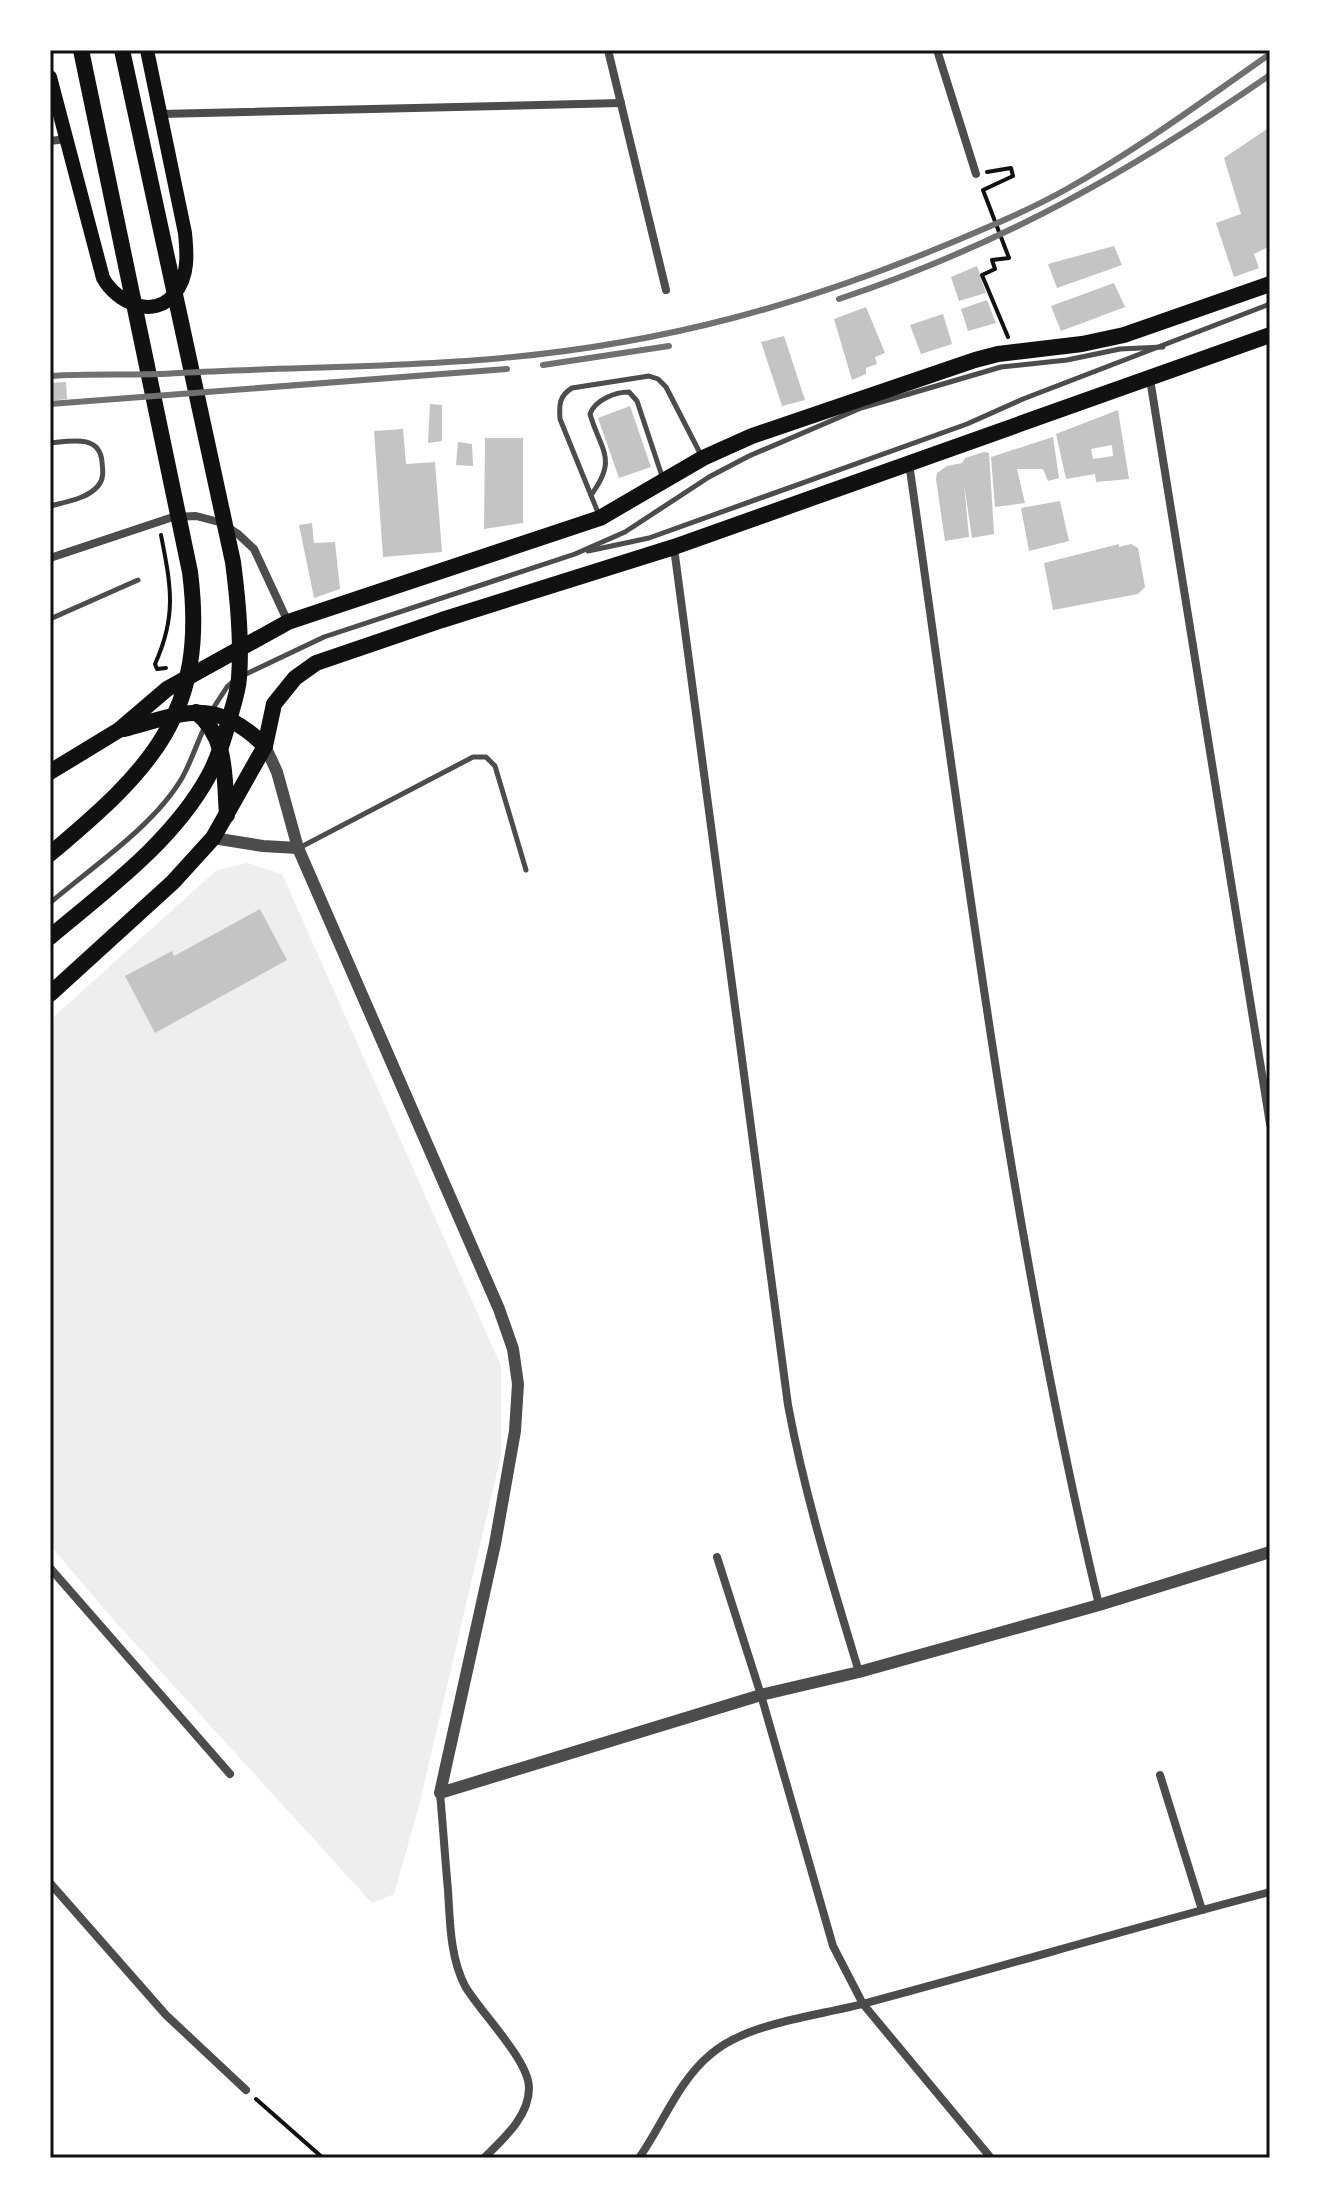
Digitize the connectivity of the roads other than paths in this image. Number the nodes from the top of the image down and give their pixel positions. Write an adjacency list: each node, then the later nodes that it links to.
1 (81, 50): 38 (main road)
2 (122, 50): 41 (main road)
3 (147, 50): 8 (main road)
4 (608, 50): 7 (street)
5 (937, 50): 11 (street)
6 (50, 77): 9 (main road)
7 (621, 103): 8 (street); 13 (street)
8 (160, 114): 9 (main road)
9 (66, 139): 10 (street)
10 (50, 141)
11 (976, 174)
12 (1270, 284): 19 (main road)
13 (666, 290)
14 (1270, 304): 16 (lane)
15 (1270, 335): 17 (main road)
16 (1163, 347): 26 (lane); 26 (lane)
17 (1150, 378): 20 (main road); 43 (street)
18 (50, 443): 23 (lane)
19 (703, 458): 21 (main road); 22 (lane)
20 (909, 463): 25 (main road); 47 (street)
21 (664, 481): 22 (lane); 24 (main road)
22 (591, 495): 24 (lane)
23 (50, 506)
24 (600, 518): 30 (main road)
25 (674, 547): 33 (main road); 48 (street)
26 (575, 554): 31 (lane)
27 (50, 558): 30 (street)
28 (138, 580): 29 (lane)
29 (50, 619)
30 (288, 622): 32 (main road)
31 (204, 715): 32 (main road); 33 (main road); 35 (main road); 40 (lane)
32 (119, 730): 34 (main road)
33 (265, 746): 35 (main road); 37 (street)
34 (50, 772)
35 (227, 817): 36 (main road)
36 (213, 838): 37 (street); 42 (main road)
37 (298, 848): 39 (lane); 52 (street)
38 (50, 854)
39 (526, 870)
40 (50, 903)
41 (50, 937)
42 (50, 994)
43 (1270, 1124)
44 (1270, 1552): 47 (street)
45 (717, 1557): 49 (street)
46 (50, 1568): 50 (street)
47 (1099, 1605): 48 (street)
48 (859, 1672): 49 (street)
49 (761, 1695): 52 (street); 56 (street)
50 (230, 1774)
51 (1160, 1775): 55 (street)
52 (440, 1793): 58 (street)
53 (50, 1883): 57 (street)
54 (1270, 1892): 55 (street)
55 (1202, 1910): 56 (street)
56 (863, 2004): 59 (street); 60 (street)
57 (246, 2090)
58 (484, 2158)
59 (639, 2158)
60 (991, 2158)

